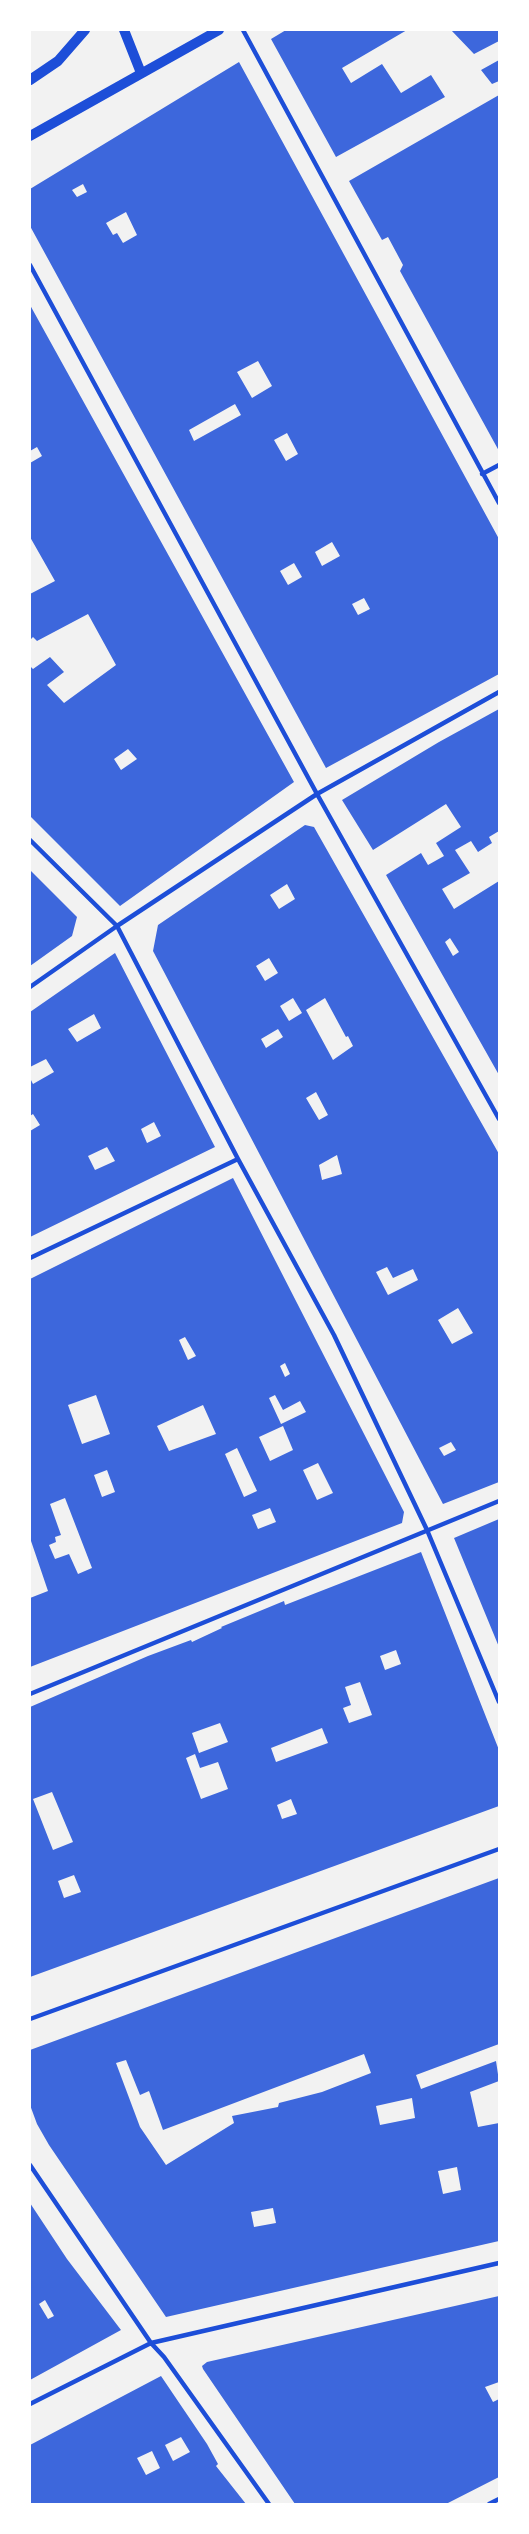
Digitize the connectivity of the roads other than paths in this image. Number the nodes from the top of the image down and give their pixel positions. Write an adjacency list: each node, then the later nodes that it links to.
1 (85, 30): 6 (main road)
2 (124, 30): 5 (main road)
3 (219, 30): 5 (main road)
4 (243, 30): 10 (street)
5 (141, 73): 7 (main road)
6 (30, 80)
7 (30, 136)
8 (30, 265): 13 (street)
9 (499, 465): 10 (street)
10 (482, 474): 11 (street)
11 (499, 503)
12 (499, 692): 13 (street)
13 (317, 794): 15 (street); 17 (street)
14 (30, 840): 15 (street)
15 (117, 926): 16 (street); 18 (street)
16 (30, 987)
17 (499, 1119)
18 (238, 1159): 19 (street); 21 (street)
19 (30, 1258)
20 (499, 1501): 21 (street)
21 (427, 1530): 22 (street); 23 (street)
22 (30, 1694)
23 (499, 1702)
24 (499, 1849): 25 (street)
25 (30, 2019)
26 (30, 2165): 28 (street)
27 (499, 2264): 28 (street)
28 (151, 2343): 29 (street); 31 (street)
29 (30, 2404)
30 (499, 2499): 32 (street)
31 (269, 2504)
32 (489, 2504)

